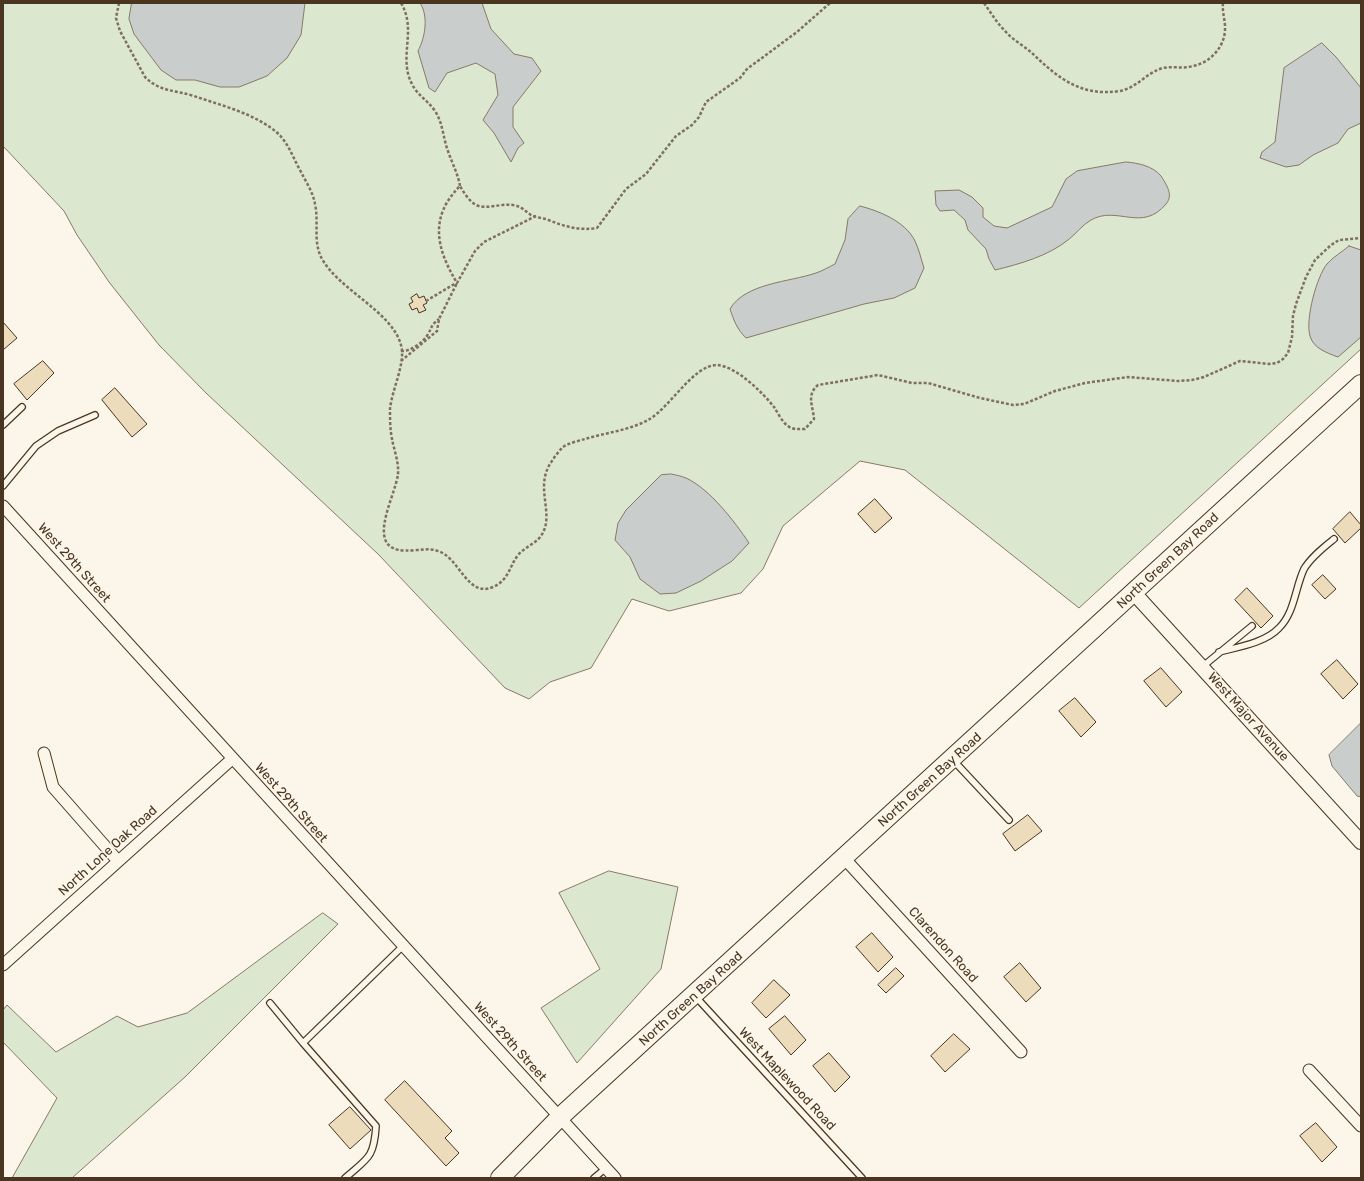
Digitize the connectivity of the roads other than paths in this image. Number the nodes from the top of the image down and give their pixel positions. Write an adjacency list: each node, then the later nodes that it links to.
1 (1361, 384): 8 (main road, North Green Bay Road)
2 (22, 407): 4 (lane)
3 (95, 415): 5 (lane)
4 (3, 424)
5 (3, 486)
6 (3, 506): 13 (street, West 29th Street)
7 (1334, 539): 10 (lane)
8 (1134, 593): 11 (street, West Major Avenue); 14 (main road, North Green Bay Road)
9 (1252, 626): 10 (lane)
10 (1219, 652): 11 (lane)
11 (1201, 667): 16 (street, West Major Avenue)
12 (44, 753): 18 (street)
13 (232, 759): 18 (street, North Lone Oak Road); 19 (street, West 29th Street)
14 (953, 760): 15 (lane); 17 (main road, North Green Bay Road)
15 (1010, 820)
16 (1361, 842)
17 (844, 858): 21 (main road, North Green Bay Road); 24 (street, Clarendon Road)
18 (118, 861): 20 (street, North Lone Oak Road)
19 (404, 946): 23 (lane); 26 (street, West 29th Street)
20 (3, 965)
21 (695, 996): 26 (main road, North Green Bay Road); 33 (lane, West Maplewood Road)
22 (270, 1003): 23 (lane)
23 (303, 1043): 29 (lane)
24 (1021, 1052)
25 (1309, 1070): 27 (street)
26 (560, 1117): 28 (street, West 29th Street); 30 (main road, North Green Bay Road)
27 (1361, 1126)
28 (606, 1168): 31 (lane); 32 (street, West 29th Street)
29 (345, 1178)
30 (500, 1178)
31 (594, 1178)
32 (615, 1178)
33 (862, 1178)

